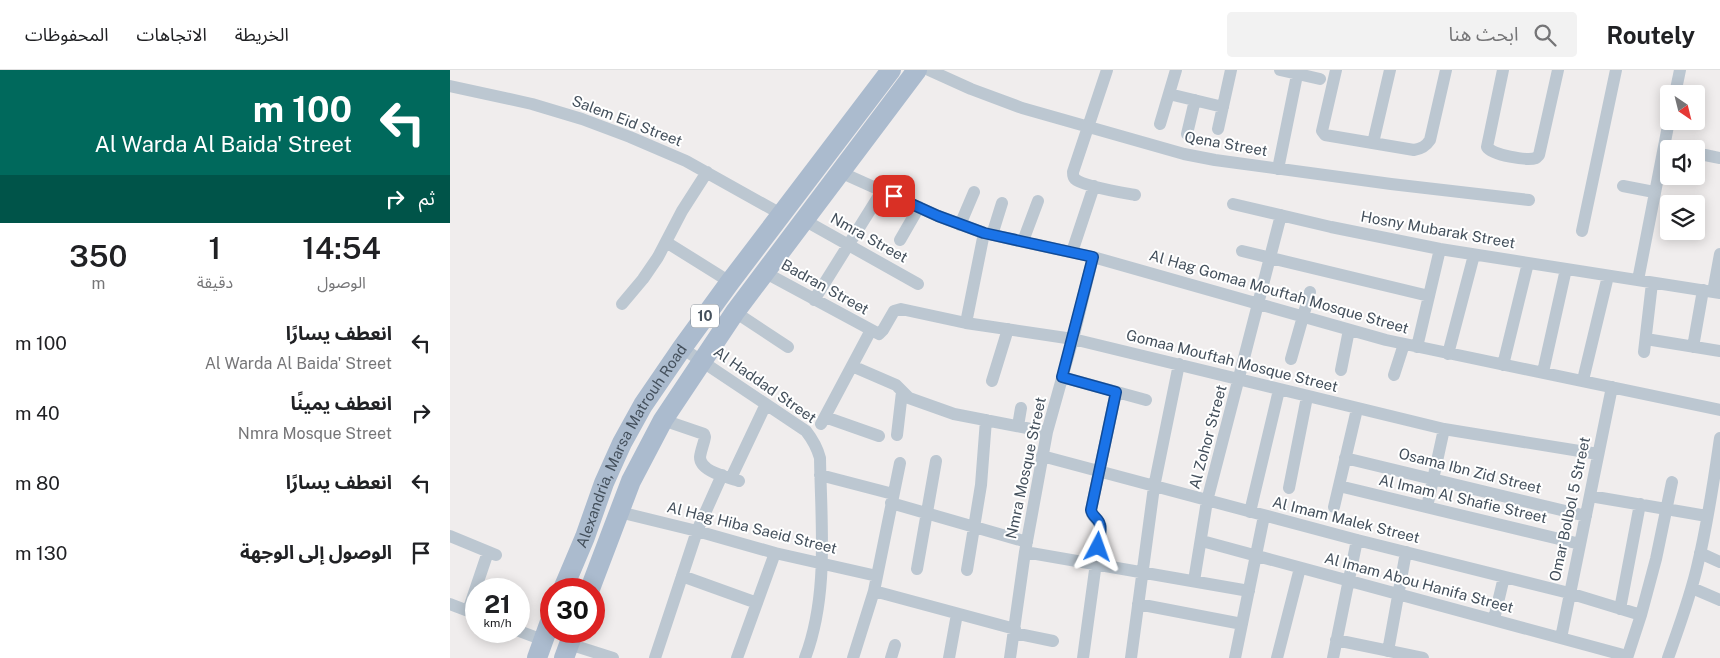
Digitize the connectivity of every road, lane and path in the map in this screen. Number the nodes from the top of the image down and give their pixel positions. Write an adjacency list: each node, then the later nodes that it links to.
1 (891, 70): 44 (main road, Alexandria, Marsa Matrouh Road / 10)
2 (917, 70): 32 (main road, Alexandria, Marsa Matrouh Road / 10)
3 (929, 70): 23 (street, Qena Street)
4 (1107, 70): 23 (street)
5 (1176, 70): 19 (street)
6 (1231, 70): 21 (street)
7 (1280, 70): 15 (street)
8 (1336, 70): 27 (street)
9 (1390, 70): 27 (street)
10 (1446, 70): 27 (street)
11 (1504, 70): 12 (street)
12 (1558, 70)
13 (1616, 70): 48 (street)
14 (1680, 70): 17 (street)
15 (1298, 72): 16 (street); 30 (street)
16 (1320, 79)
17 (1677, 85)
18 (450, 86): 31 (street, Salem Eid Street)
19 (1169, 94): 20 (street); 22 (street)
20 (1195, 100): 21 (street); 26 (street)
21 (1223, 107): 24 (street)
22 (1160, 124)
23 (1088, 125): 30 (street, Qena Street); 33 (street)
24 (1218, 128)
25 (1668, 130): 37 (street)
26 (1187, 134)
27 (1373, 143)
28 (1705, 155): 29 (street)
29 (1720, 158)
30 (1278, 169): 39 (street, Qena Street)
31 (707, 172): 44 (street, Salem Eid Street); 52 (street)
32 (840, 172): 35 (street, Al Hag Gomaa Mouftah Mosque Street); 46 (main road, Alexandria, Marsa Matrouh Road / 10)
33 (1094, 186): 38 (street); 56 (street)
34 (1622, 186): 37 (street)
35 (882, 191): 43 (street, Al Hag Gomaa Mouftah Mosque Street); 53 (street)
36 (974, 192): 47 (street)
37 (1654, 192): 65 (street)
38 (1135, 195)
39 (1529, 200)
40 (1038, 201): 51 (street)
41 (1002, 203): 49 (street)
42 (1233, 204): 45 (street, Hosny Mubarak Street)
43 (919, 208): 47 (street, Al Hag Gomaa Mouftah Mosque Street); 50 (street)
44 (781, 214): 66 (main road, Alexandria, Marsa Matrouh Road / 10)
45 (1281, 215): 54 (street, Hosny Mubarak Street); 60 (street, Al Zohor Street)
46 (804, 220): 53 (street, Nmra Street); 63 (main road, Alexandria, Marsa Matrouh Road / 10)
47 (960, 225): 49 (street, Al Hag Gomaa Mouftah Mosque Street)
48 (1582, 231)
49 (988, 234): 51 (street, Al Hag Gomaa Mouftah Mosque Street); 77 (street)
50 (900, 240)
51 (1023, 241): 56 (street, Al Hag Gomaa Mouftah Mosque Street)
52 (666, 242): 66 (street); 73 (street)
53 (849, 244): 68 (street, Nmra Street); 72 (street)
54 (1440, 249): 58 (street, Hosny Mubarak Street); 71 (street)
55 (1242, 251): 60 (street)
56 (1072, 252): 59 (street, Al Hag Gomaa Mouftah Mosque Street)
57 (1720, 254): 70 (street)
58 (1474, 255): 61 (street, Hosny Mubarak Street); 90 (street)
59 (1093, 257): 74 (street, Al Hag Gomaa Mouftah Mosque Street); 81 (street, Nmra Mosque Street)
60 (1271, 258): 71 (street); 74 (street, Al Zohor Street)
61 (1528, 263): 62 (street, Hosny Mubarak Street); 94 (street)
62 (1566, 269): 64 (street, Hosny Mubarak Street); 97 (street)
63 (764, 272): 72 (street, Badran Street); 75 (main road, Alexandria, Marsa Matrouh Road / 10)
64 (1608, 276): 65 (street, Hosny Mubarak Street); 101 (street)
65 (1638, 280): 67 (street, Hosny Mubarak Street)
66 (730, 282): 87 (main road, Alexandria, Marsa Matrouh Road / 10)
67 (1652, 283): 70 (street, Hosny Mubarak Street); 82 (street)
68 (918, 284)
69 (1310, 292): 76 (street)
70 (1712, 292): 86 (street)
71 (1429, 296): 85 (street)
72 (814, 300): 79 (street, Badran Street)
73 (622, 304)
74 (1259, 304): 76 (street, Al Hag Gomaa Mouftah Mosque Street); 100 (street, Al Zohor Street)
75 (735, 312): 84 (street); 92 (main road, Alexandria, Marsa Matrouh Road / 10)
76 (1302, 316): 80 (street, Al Hag Gomaa Mouftah Mosque Street); 91 (street)
77 (966, 323): 78 (street, Gomaa Mouftah Mosque Street); 79 (street, Gomaa Mouftah Mosque Street)
78 (1008, 329): 81 (street, Gomaa Mouftah Mosque Street); 102 (street)
79 (871, 330): 95 (street)
80 (1349, 330): 83 (street, Al Hag Gomaa Mouftah Mosque Street); 96 (street)
81 (1073, 339): 93 (street, Gomaa Mouftah Mosque Street); 99 (street, Nmra Mosque Street)
82 (1646, 339): 86 (street); 89 (street)
83 (1404, 344): 85 (street, Al Hag Gomaa Mouftah Mosque Street); 98 (street)
84 (788, 347)
85 (1417, 347): 90 (street, Al Hag Gomaa Mouftah Mosque Street)
86 (1693, 347): 88 (street)
87 (682, 348): 92 (street, Al Haddad Street); 170 (main road, Alexandria, Marsa Matrouh Road / 10)
88 (1720, 351)
89 (1644, 352)
90 (1448, 354): 94 (street, Al Hag Gomaa Mouftah Mosque Street)
91 (1291, 359)
92 (702, 361): 109 (street, Al Haddad Street); 113 (main road, Alexandria, Marsa Matrouh Road / 10)
93 (1179, 364): 100 (street, Gomaa Mouftah Mosque Street); 132 (street)
94 (1503, 365): 97 (street, Al Hag Gomaa Mouftah Mosque Street)
95 (852, 366): 105 (street); 119 (street)
96 (1340, 370)
97 (1543, 372): 101 (street, Al Hag Gomaa Mouftah Mosque Street)
98 (1394, 375)
99 (1062, 377): 106 (street); 117 (street, Nmra Mosque Street)
100 (1240, 379): 104 (street, Gomaa Mouftah Mosque Street); 137 (street, Al Zohor Street)
101 (1583, 380): 103 (street, Al Hag Gomaa Mouftah Mosque Street)
102 (992, 381)
103 (1612, 386): 112 (street, Al Hag Gomaa Mouftah Mosque Street); 121 (street, Omar Bolbol 5 Street)
104 (1279, 390): 107 (street, Gomaa Mouftah Mosque Street); 143 (street)
105 (902, 392): 114 (street); 118 (street)
106 (1116, 392): 108 (street); 126 (street)
107 (1308, 397): 111 (street, Gomaa Mouftah Mosque Street); 133 (street)
108 (1146, 400)
109 (766, 404): 127 (street, Al Haddad Street); 128 (street)
110 (1021, 408): 115 (street)
111 (1357, 409): 116 (street, Gomaa Mouftah Mosque Street); 123 (street)
112 (1720, 410)
113 (663, 420): 128 (street); 142 (main road, Alexandria, Marsa Matrouh Road / 10)
114 (986, 420): 115 (street); 148 (street)
115 (1018, 426): 117 (street)
116 (1444, 429): 121 (street, Gomaa Mouftah Mosque Street); 129 (street)
117 (1047, 432): 122 (street, Nmra Mosque Street)
118 (897, 435)
119 (880, 436)
120 (1720, 438): 134 (street)
121 (1598, 454): 135 (street, Omar Bolbol 5 Street)
122 (1042, 456): 126 (street, Al Imam Malek Street); 154 (street, Nmra Mosque Street)
123 (1346, 458): 129 (street, Osama Ibn Zid Street); 131 (street)
124 (936, 462): 144 (street)
125 (900, 463): 136 (street)
126 (1098, 472): 132 (street, Al Imam Malek Street); 161 (street)
127 (820, 475): 136 (street); 159 (street)
128 (730, 478): 149 (street)
129 (1433, 479): 139 (street); 146 (street, Osama Ibn Zid Street)
130 (1672, 482): 141 (street)
131 (1339, 486): 139 (street, Al Imam Al Shafie Street); 140 (street)
132 (1154, 487): 137 (street, Al Imam Malek Street); 165 (street)
133 (1289, 488)
134 (1716, 492): 147 (street)
135 (1590, 496): 138 (street); 146 (street, Omar Bolbol 5 Street)
136 (892, 498): 144 (street); 167 (street)
137 (1208, 501): 143 (street, Al Imam Malek Street); 152 (street, Al Zohor Street)
138 (1640, 504): 141 (street); 183 (street)
139 (1427, 506): 153 (street, Al Imam Al Shafie Street)
140 (1334, 507)
141 (1667, 509): 147 (street); 186 (street)
142 (618, 512): 149 (street, Al Hag Hiba Saeid Street); 171 (main road, Alexandria, Marsa Matrouh Road / 10)
143 (1250, 512): 145 (street, Al Imam Malek Street)
144 (927, 513): 148 (street); 163 (street)
145 (1264, 516): 151 (street, Al Imam Malek Street); 158 (street)
146 (1586, 516): 153 (street, Omar Bolbol 5 Street)
147 (1707, 516): 157 (street)
148 (975, 527): 154 (street); 164 (street)
149 (697, 531): 156 (street, Al Hag Hiba Saeid Street); 166 (street)
150 (450, 536): 169 (street)
151 (1357, 540): 155 (street, Al Imam Malek Street); 172 (street)
152 (1202, 541): 158 (street, Al Imam Abou Hanifa Street); 173 (street, Al Zohor Street)
153 (1580, 544): 177 (street, Omar Bolbol 5 Street)
154 (1026, 547): 161 (street); 189 (street, Nmra Mosque Street)
155 (1406, 552): 168 (street, Al Imam Malek Street); 178 (street)
156 (775, 553): 159 (street, Al Hag Hiba Saeid Street); 180 (street)
157 (1700, 554): 160 (street); 174 (street)
158 (1256, 556): 162 (street, Al Imam Abou Hanifa Street); 176 (street)
159 (822, 562): 167 (street, Al Hag Hiba Saeid Street); 202 (street)
160 (1720, 562)
161 (1095, 564): 165 (street); 207 (street)
162 (1300, 568): 172 (street, Al Imam Abou Hanifa Street); 210 (street)
163 (917, 569)
164 (967, 570)
165 (1142, 571): 173 (street); 182 (street)
166 (682, 576): 180 (street); 200 (street)
167 (877, 576): 175 (street)
168 (1504, 577): 177 (street, Al Imam Malek Street); 187 (street)
169 (484, 578)
170 (568, 578)
171 (594, 578)
172 (1349, 580): 178 (street, Al Imam Abou Hanifa Street); 192 (street)
173 (1194, 581): 176 (street)
174 (1692, 588): 179 (street); 213 (street)
175 (874, 591): 185 (street); 203 (street)
176 (1248, 591): 188 (street)
177 (1569, 593): 183 (street, Al Imam Malek Street); 190 (street, Omar Bolbol 5 Street)
178 (1398, 594): 187 (street, Al Imam Abou Hanifa Street); 197 (street)
179 (1720, 600)
180 (758, 603): 201 (street)
181 (450, 604): 184 (street)
182 (1138, 604): 188 (street); 208 (street)
183 (1620, 609): 186 (street, Al Imam Malek Street)
184 (465, 610)
185 (956, 614): 189 (street); 205 (street)
186 (1641, 615): 198 (street)
187 (1494, 620): 190 (street, Al Imam Abou Hanifa Street)
188 (1242, 624): 209 (street)
189 (1014, 631): 193 (street); 206 (street, Nmra Mosque Street)
190 (1561, 638): 198 (street, Al Imam Abou Hanifa Street)
191 (530, 640): 196 (street)
192 (1336, 640): 197 (street); 211 (street)
193 (1054, 641)
194 (569, 644): 199 (street)
195 (895, 645): 204 (street)
196 (540, 649)
197 (1380, 653): 212 (street)
198 (1627, 657)
199 (613, 658)
200 (655, 658)
201 (738, 658)
202 (805, 658)
203 (853, 658)
204 (891, 658)
205 (949, 658)
206 (1010, 658)
207 (1082, 658)
208 (1131, 658)
209 (1235, 658)
210 (1277, 658)
211 (1333, 658)
212 (1423, 658)
213 (1668, 658)

